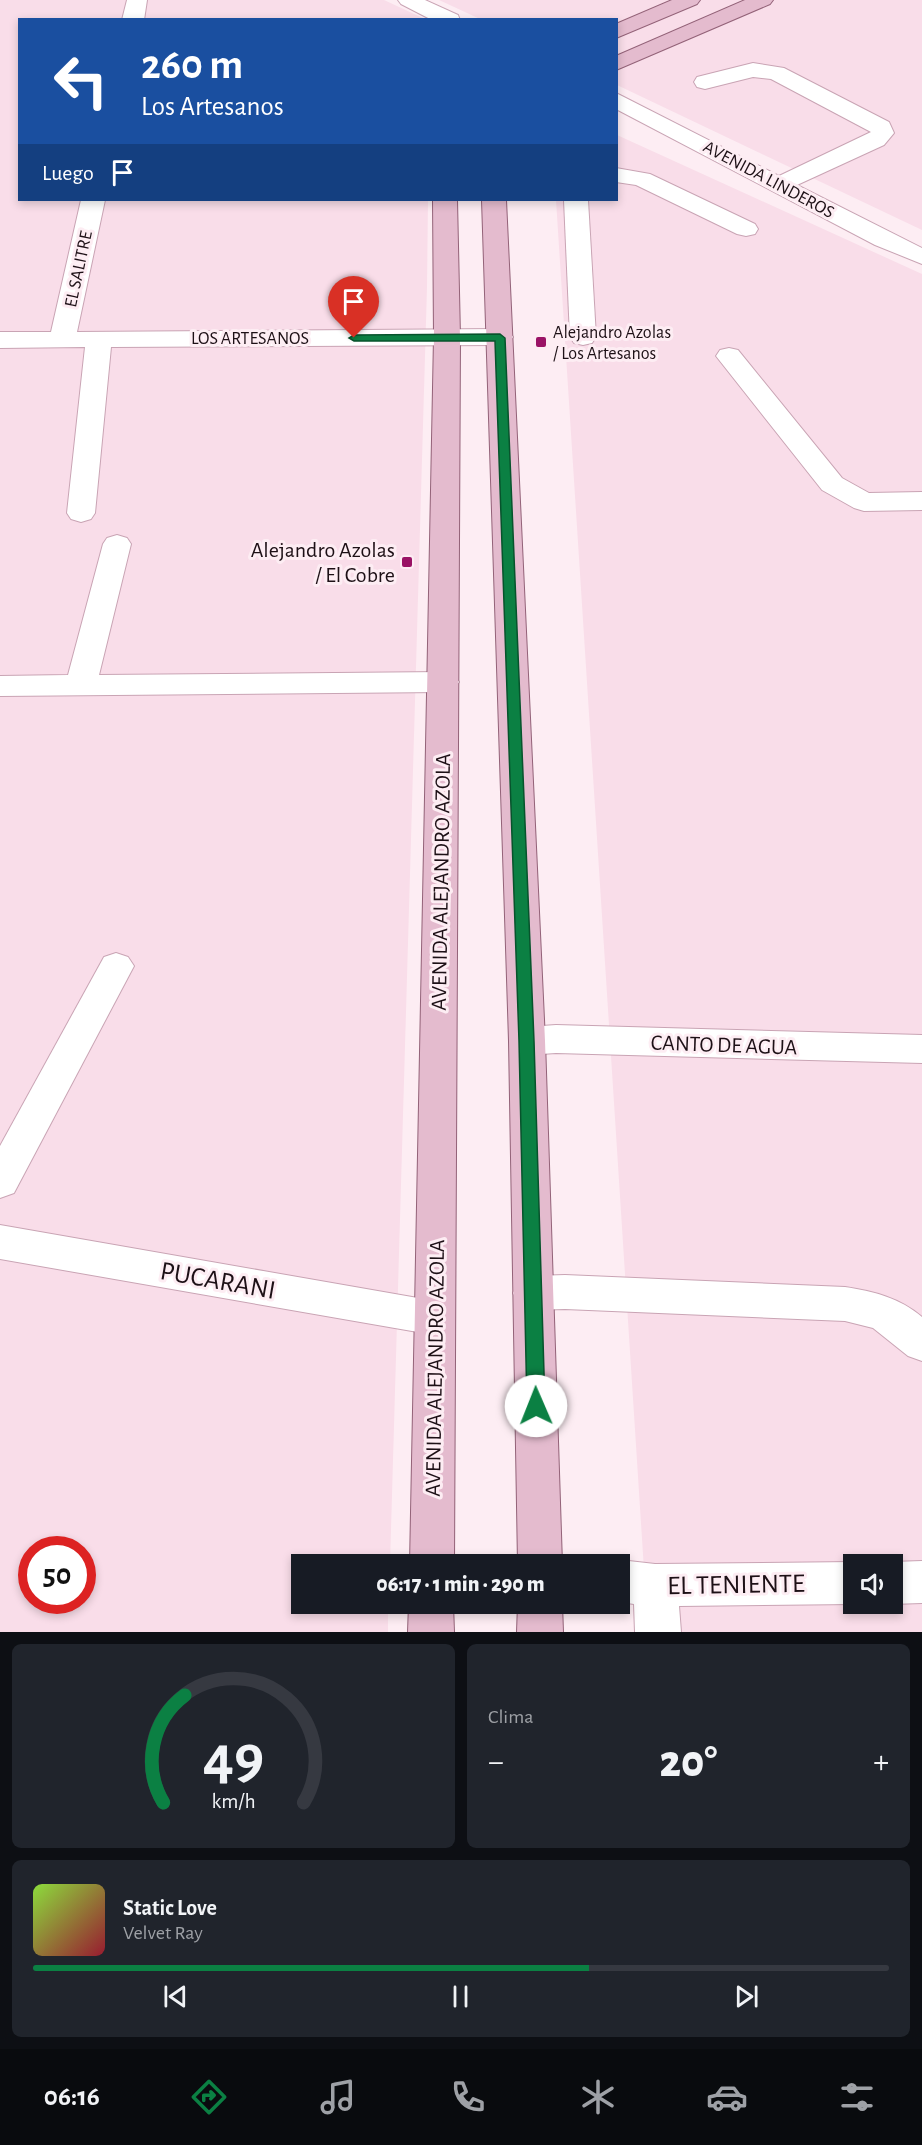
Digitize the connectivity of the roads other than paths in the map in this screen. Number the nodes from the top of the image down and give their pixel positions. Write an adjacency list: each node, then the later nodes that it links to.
1 (137, 0): 5 (street)
2 (408, 0): 6 (street)
3 (690, 0): 7 (main road)
4 (763, 0): 8 (main road)
5 (133, 18)
6 (446, 18)
7 (618, 31)
8 (618, 63)
9 (705, 82): 12 (street)
10 (618, 101): 12 (street, AVENIDA LINDEROS)
11 (618, 175): 17 (street)
12 (778, 184): 18 (street, AVENIDA LINDEROS)
13 (93, 201): 22 (street, EL SALITRE)
14 (445, 201): 19 (main road, AVENIDA ALEJANDRO AZOLA)
15 (494, 201): 21 (main road)
16 (576, 201): 20 (street)
17 (746, 228)
18 (922, 257)
19 (447, 337): 21 (street, LOS ARTESANOS); 23 (street, LOS ARTESANOS); 29 (main road, AVENIDA ALEJANDRO AZOLA)
20 (584, 337)
21 (500, 338): 33 (main road)
22 (63, 339): 23 (street, LOS ARTESANOS); 24 (street, LOS ARTESANOS)
23 (99, 339): 27 (street)
24 (0, 340)
25 (729, 356): 26 (street)
26 (922, 501)
27 (81, 513)
28 (117, 544): 30 (street)
29 (443, 682): 30 (street); 38 (main road, AVENIDA ALEJANDRO AZOLA)
30 (81, 685): 31 (street)
31 (0, 686)
32 (116, 966): 35 (street)
33 (527, 1041): 34 (street, CANTO DE AGUA); 37 (main road)
34 (922, 1049)
35 (0, 1182)
36 (0, 1242): 38 (street, PUCARANI)
37 (533, 1293): 39 (street); 41 (main road)
38 (435, 1318): 40 (main road, AVENIDA ALEJANDRO AZOLA)
39 (922, 1344)
40 (432, 1554)
41 (540, 1554)
42 (922, 1582): 45 (street)
43 (637, 1583): 44 (street, EL TENIENTE); 50 (street)
44 (843, 1583)
45 (903, 1583)
46 (431, 1614): 48 (main road)
47 (540, 1614): 49 (main road)
48 (431, 1632)
49 (540, 1632)
50 (658, 1632)

